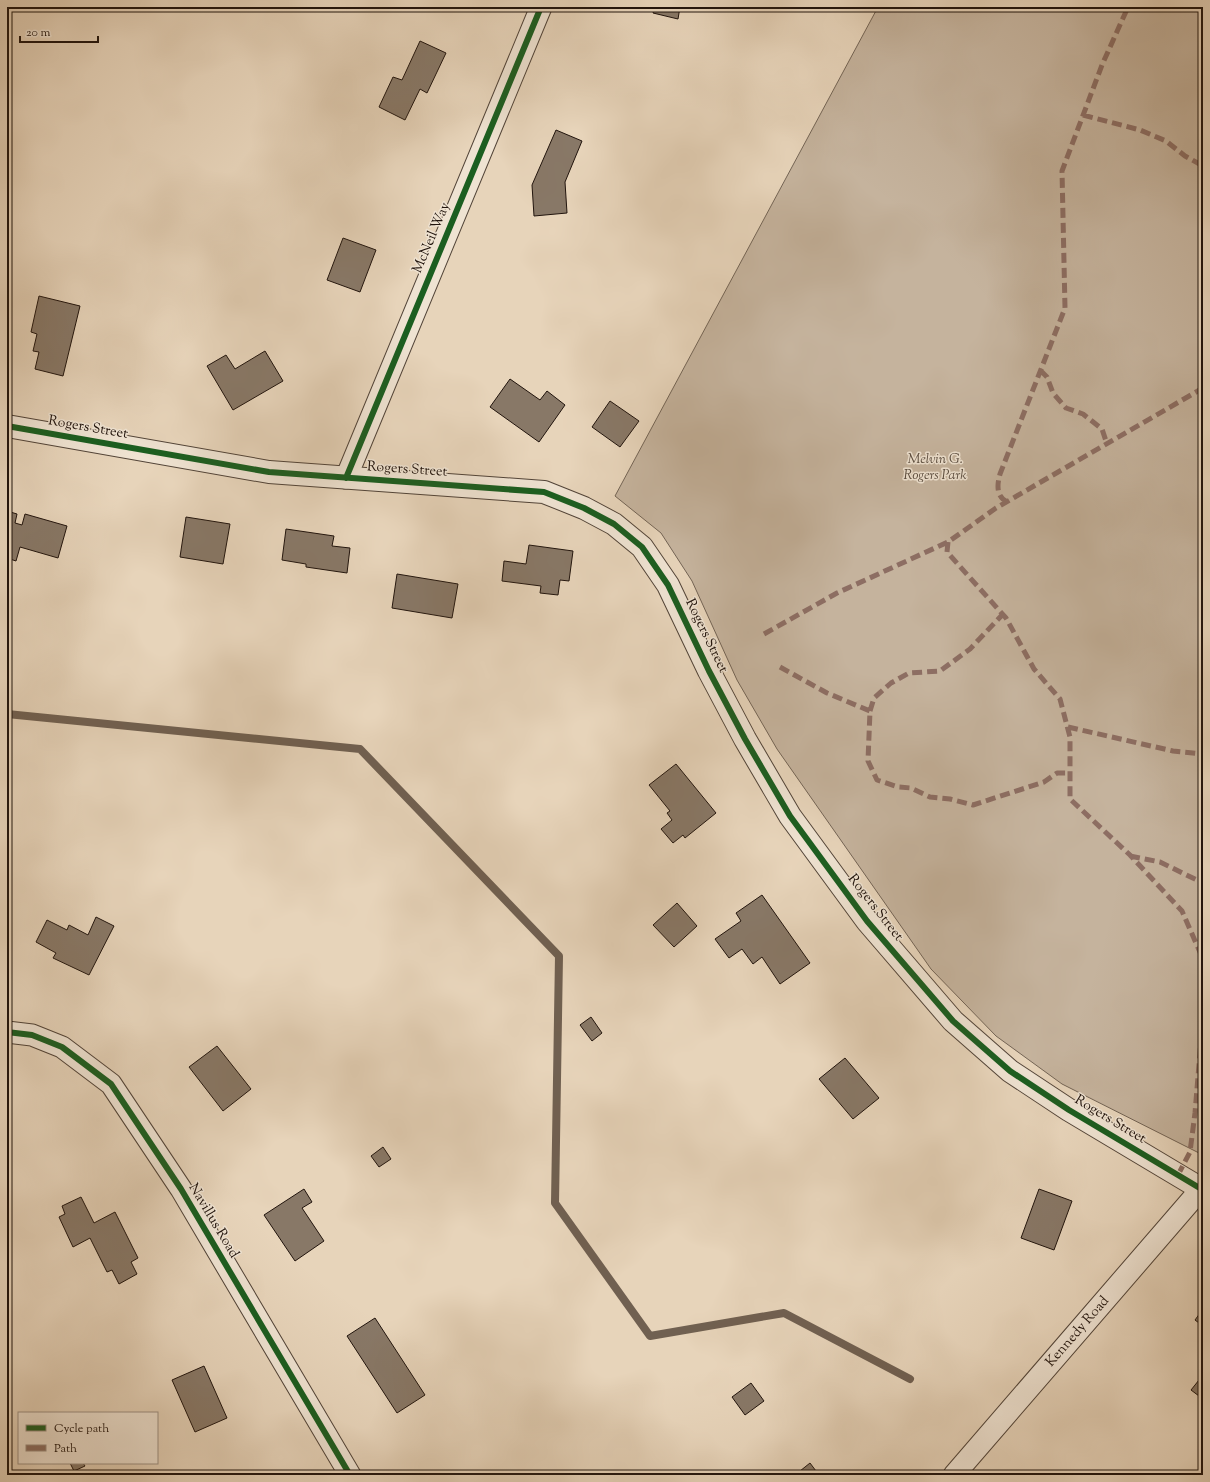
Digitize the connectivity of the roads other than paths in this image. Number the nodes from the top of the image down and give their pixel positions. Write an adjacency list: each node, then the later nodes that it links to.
1 (540, 7): 3 (street, McNeil Way)
2 (7, 426): 3 (street, Rogers Street)
3 (346, 478): 5 (street, Rogers Street)
4 (7, 1032): 6 (street, Navillus Road)
5 (1202, 1189): 7 (street, Kennedy Road)
6 (350, 1475)
7 (954, 1475)

